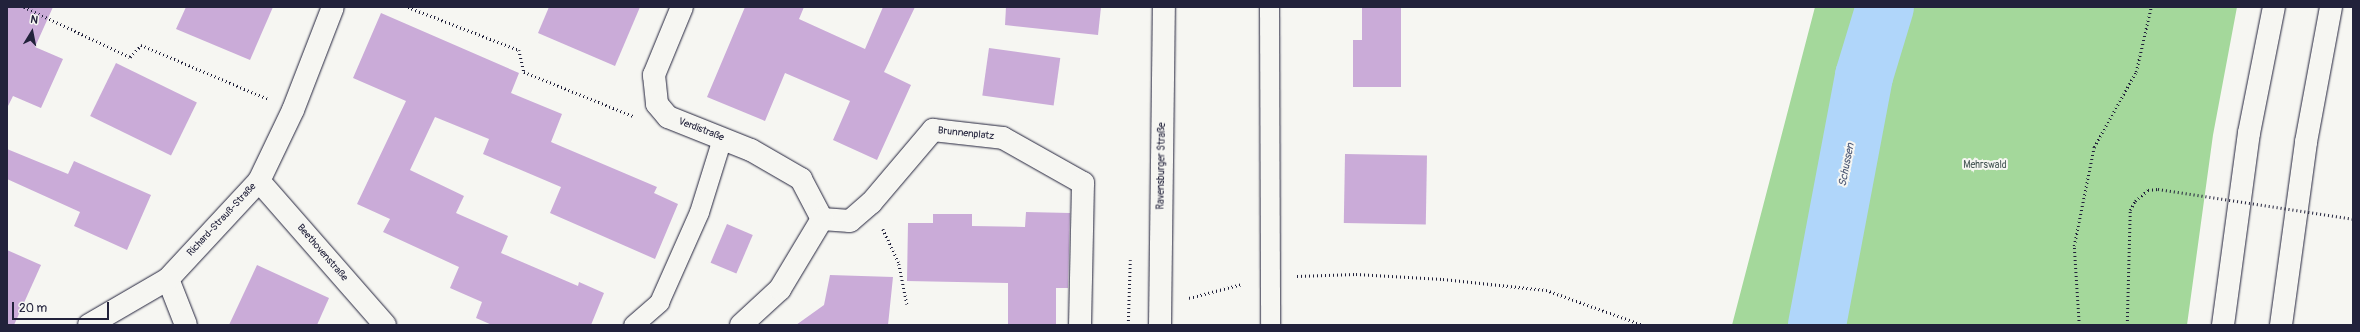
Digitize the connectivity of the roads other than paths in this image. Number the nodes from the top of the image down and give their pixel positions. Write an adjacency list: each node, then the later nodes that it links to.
1 (333, 7): 8 (main road, Richard-Strauß-Straße)
2 (682, 7): 7 (main road, Verdistraße)
3 (1164, 7): 17 (main road, Ravensburger Straße)
4 (1269, 7): 18 (lane)
5 (2274, 7): 19 (main road)
6 (2331, 7): 20 (main road)
7 (722, 138): 9 (main road, Verdistraße); 14 (lane)
8 (259, 181): 10 (main road, Richard-Strauß-Straße); 13 (main road, Beethovenstraße)
9 (822, 219): 15 (main road); 16 (main road, Brunnenplatz)
10 (168, 279): 11 (main road, Richard-Strauß-Straße); 12 (main road)
11 (89, 325)
12 (186, 325)
13 (385, 325)
14 (633, 325)
15 (741, 325)
16 (1080, 325)
17 (1160, 325)
18 (1270, 325)
19 (2223, 325)
20 (2281, 325)

